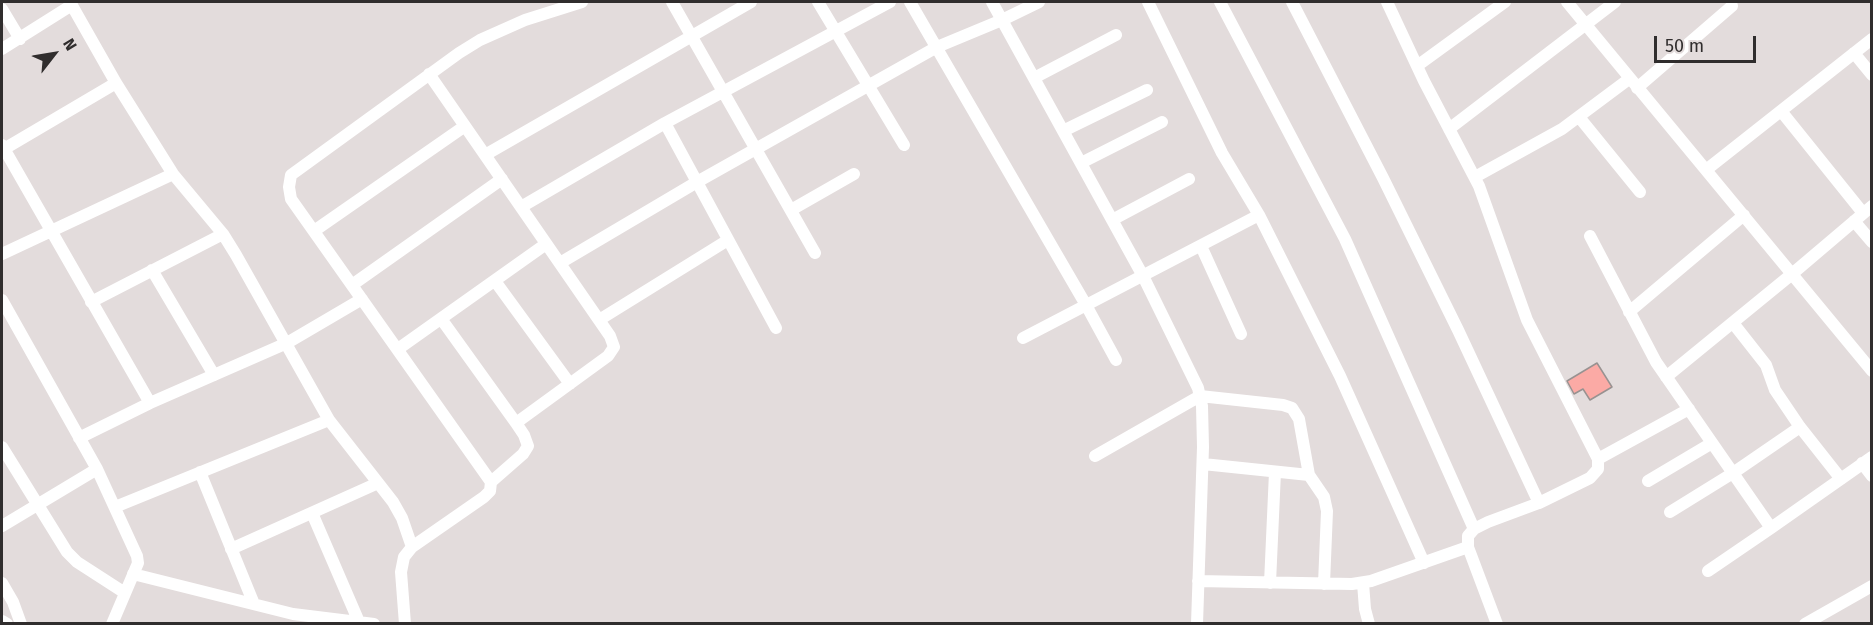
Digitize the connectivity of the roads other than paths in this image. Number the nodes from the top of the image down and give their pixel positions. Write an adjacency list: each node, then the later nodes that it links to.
1 (582, 2): 18 (street)
2 (672, 2): 23 (street)
3 (751, 2): 23 (street)
4 (818, 2): 22 (street)
5 (890, 2): 22 (street)
6 (910, 2): 27 (street)
7 (992, 2): 20 (street)
8 (1039, 2): 20 (street)
9 (1148, 2): 62 (street)
10 (1220, 2): 129 (street)
11 (1292, 2): 122 (street)
12 (1388, 2): 30 (street)
13 (1505, 2): 30 (street)
14 (1567, 2): 21 (street)
15 (1615, 2): 21 (street)
16 (71, 3): 25 (street); 34 (street)
17 (1732, 6): 35 (street)
18 (546, 7): 31 (street)
19 (2, 9): 25 (street)
20 (1002, 20): 27 (street); 33 (street)
21 (1585, 25): 35 (street); 44 (street)
22 (836, 31): 36 (street); 38 (street)
23 (691, 35): 38 (street); 49 (street)
24 (1116, 35): 33 (street)
25 (20, 39): 28 (street)
26 (1872, 39): 29 (street)
27 (937, 47): 36 (street); 84 (street)
28 (2, 49)
29 (1854, 53): 32 (street); 39 (street)
30 (1417, 66): 44 (street)
31 (429, 74): 43 (street); 65 (street)
32 (1872, 75)
33 (1034, 78): 45 (street)
34 (116, 83): 47 (street); 52 (street)
35 (1633, 83): 40 (street); 51 (street)
36 (868, 86): 46 (street); 48 (street)
37 (1147, 90): 45 (street)
38 (723, 92): 42 (street); 48 (street)
39 (1781, 111): 51 (street); 61 (street)
40 (1579, 117): 54 (street); 58 (street)
41 (1162, 122): 50 (street)
42 (665, 123): 57 (street); 59 (street)
43 (465, 126): 49 (street); 65 (street)
44 (1449, 129): 54 (street)
45 (1063, 130): 50 (street)
46 (904, 145)
47 (3, 147): 66 (street)
48 (756, 149): 57 (street); 60 (street)
49 (485, 155): 55 (street)
50 (1081, 163): 64 (street)
51 (1706, 170): 63 (street)
52 (173, 174): 66 (street); 67 (street)
53 (854, 174): 60 (street)
54 (1474, 177): 109 (street)
55 (502, 179): 59 (street); 80 (street)
56 (1189, 179): 64 (street)
57 (697, 182): 69 (street); 75 (street)
58 (1640, 192)
59 (521, 207): 71 (street)
60 (791, 210): 73 (street)
61 (1863, 213): 70 (street); 77 (street)
62 (1259, 215): 72 (street); 133 (street)
63 (1744, 215): 77 (street); 85 (street)
64 (1112, 220): 78 (street)
65 (314, 231): 80 (street)
66 (51, 232): 74 (street); 83 (street)
67 (223, 234): 76 (street); 92 (street)
68 (1590, 236): 85 (street)
69 (729, 240): 87 (street); 89 (street)
70 (1872, 242)
71 (546, 244): 75 (street); 79 (street)
72 (1201, 246): 78 (street); 90 (street)
73 (815, 253)
74 (2, 254)
75 (560, 264): 87 (street)
76 (152, 270): 83 (street); 96 (street)
77 (1792, 274): 88 (street); 95 (street)
78 (1143, 276): 84 (street); 99 (street)
79 (495, 281): 86 (street); 98 (street)
80 (352, 285): 81 (street)
81 (362, 299): 92 (street); 93 (street)
82 (2, 300): 105 (street)
83 (91, 302): 100 (street)
84 (1086, 305): 91 (street); 94 (street)
85 (1629, 312): 97 (street)
86 (442, 320): 93 (street); 103 (street)
87 (599, 320): 98 (street)
88 (1733, 323): 97 (street); 104 (street)
89 (776, 328)
90 (1240, 334)
91 (1023, 338)
92 (287, 343): 96 (street); 102 (street)
93 (398, 349): 120 (street)
94 (1116, 360)
95 (1872, 371)
96 (214, 375): 100 (street)
97 (1666, 376): 101 (street)
98 (570, 384): 103 (street)
99 (1200, 396): 108 (street); 111 (street); 116 (street)
100 (150, 403): 105 (street)
101 (1689, 409): 106 (street); 109 (street)
102 (329, 420): 113 (street); 121 (street)
103 (516, 423): 120 (street)
104 (1800, 427): 115 (street); 118 (street)
105 (79, 438): 112 (street)
106 (1712, 442): 115 (street); 119 (street)
107 (2, 447): 123 (street)
108 (1095, 456)
109 (1598, 459): 122 (street)
110 (1867, 460): 117 (street); 118 (street)
111 (1203, 464): 114 (street); 136 (street)
112 (97, 469): 123 (street); 124 (street)
113 (200, 472): 124 (street); 132 (street)
114 (1275, 472): 116 (street); 139 (street)
115 (1733, 473): 125 (street); 128 (street)
116 (1310, 475): 140 (street)
117 (1872, 476)
118 (1841, 479): 128 (street)
119 (1648, 481)
120 (491, 482): 130 (street)
121 (378, 483): 126 (street); 130 (street)
122 (1539, 503): 129 (street)
123 (38, 505): 127 (street); 142 (street)
124 (115, 507): 135 (street)
125 (1670, 512)
126 (312, 513): 132 (street); 146 (street)
127 (2, 526)
128 (1771, 528): 134 (street)
129 (1474, 529): 131 (street)
130 (412, 547): 151 (street)
131 (1468, 547): 133 (street); 154 (street)
132 (231, 549): 143 (street)
133 (1424, 563): 137 (street)
134 (1708, 571)
135 (133, 574): 142 (street); 143 (street)
136 (1198, 582): 139 (street); 152 (street)
137 (1363, 582): 140 (street); 153 (street)
138 (2, 583): 148 (street)
139 (1270, 583): 140 (street)
140 (1324, 584)
141 (1871, 587): 155 (street)
142 (125, 593): 149 (street)
143 (254, 604): 144 (street)
144 (292, 619): 146 (street)
145 (2, 621): 147 (street)
146 (359, 622): 150 (street)
147 (7, 624)
148 (21, 624)
149 (112, 624)
150 (374, 624)
151 (405, 624)
152 (1197, 624)
153 (1369, 624)
154 (1497, 624)
155 (1805, 624)

